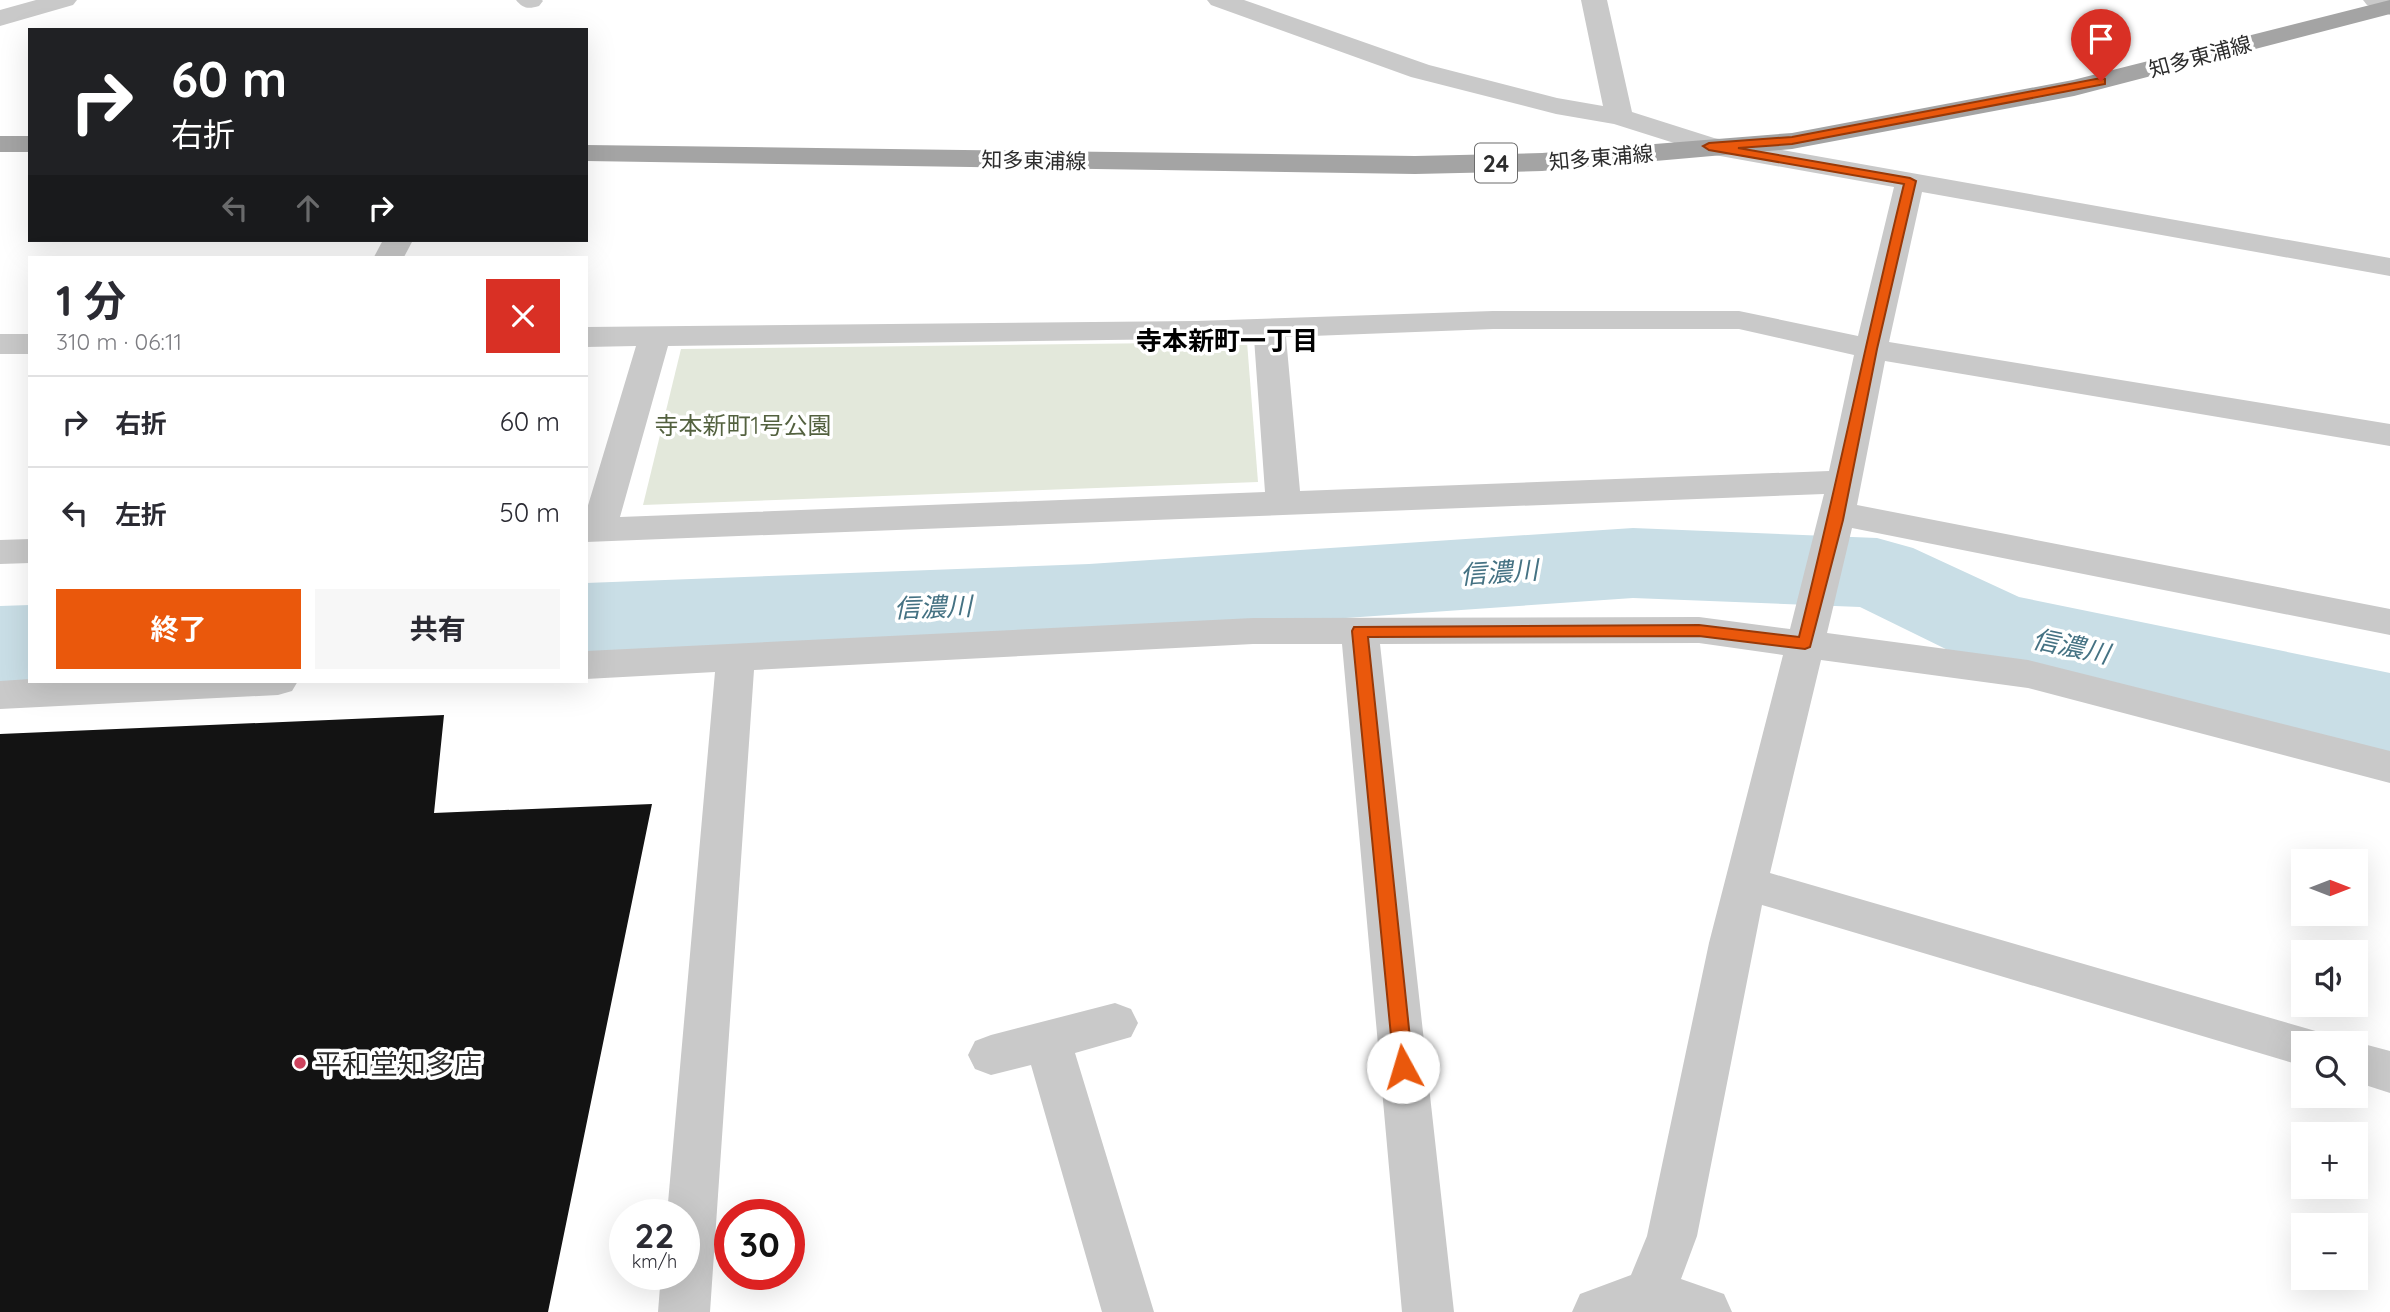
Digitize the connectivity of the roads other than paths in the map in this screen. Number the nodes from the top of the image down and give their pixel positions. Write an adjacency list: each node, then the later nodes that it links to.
1 (64, 0): 5 (street)
2 (1220, 0): 6 (street)
3 (1594, 0): 6 (street)
4 (2386, 5): 9 (main road, 知多東浦線 / 24)
5 (0, 18)
6 (1619, 117): 9 (street)
7 (0, 144): 8 (main road)
8 (28, 144)
9 (1709, 146): 10 (main road, 知多東浦線 / 24); 11 (street)
10 (588, 153)
11 (1910, 181): 12 (street); 18 (street)
12 (2390, 267)
13 (1269, 328): 14 (street); 18 (street); 20 (street)
14 (655, 336): 15 (street); 22 (street)
15 (588, 337)
16 (0, 344): 17 (street)
17 (28, 344)
18 (1871, 349): 19 (street); 21 (street)
19 (2390, 435)
20 (1283, 503): 21 (street); 22 (street)
21 (1839, 505): 25 (street); 27 (street)
22 (592, 530)
23 (28, 551): 24 (street)
24 (0, 552)
25 (2390, 622)
26 (1360, 631): 27 (street); 28 (street); 43 (street)
27 (1805, 643): 32 (street); 33 (street)
28 (736, 658): 29 (street); 41 (street)
29 (588, 665)
30 (238, 683): 31 (street)
31 (0, 695)
32 (2390, 767)
33 (1746, 883): 36 (street); 40 (street)
34 (1115, 1023): 35 (street)
35 (1047, 1039): 37 (street); 42 (street)
36 (2291, 1042)
37 (991, 1055)
38 (2368, 1066): 39 (street)
39 (2390, 1072)
40 (1650, 1294): 44 (street); 45 (street)
41 (684, 1312)
42 (1128, 1312)
43 (1428, 1312)
44 (1598, 1312)
45 (1706, 1312)

